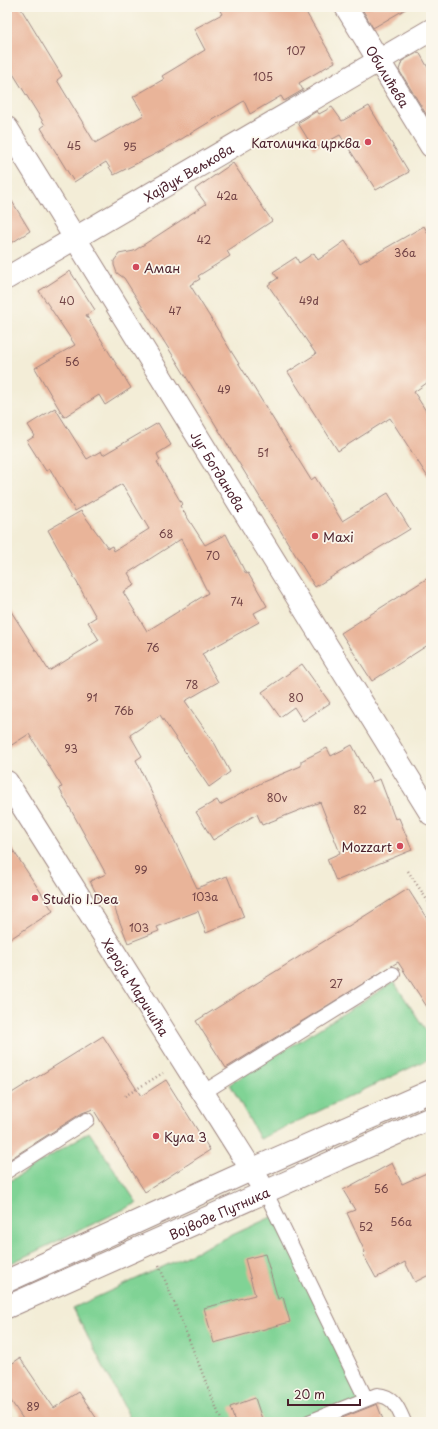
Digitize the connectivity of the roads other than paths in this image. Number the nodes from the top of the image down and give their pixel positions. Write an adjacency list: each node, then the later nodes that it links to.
1 (346, 7): 3 (street, Обилићева)
2 (431, 30): 3 (street, Хајдук Вељкова)
3 (380, 61): 5 (street, Обилићева); 6 (street, Хајдук Вељкова)
4 (7, 128): 6 (street, Југ Богданова)
5 (431, 146)
6 (76, 238): 7 (street, Хајдук Вељкова); 9 (street, Југ Богданова)
7 (7, 278)
8 (7, 782): 12 (street, Хероја Маричића)
9 (431, 814)
10 (393, 974): 12 (lane)
11 (431, 1091): 15 (street, Војводе Путника)
12 (204, 1092): 15 (street, Хероја Маричића)
13 (431, 1118): 17 (street, Војводе Путника)
14 (87, 1120): 16 (lane)
15 (252, 1169): 17 (street, Хероја Маричића); 18 (street, Војводе Путника)
16 (7, 1171)
17 (265, 1191): 19 (street, Војводе Путника); 20 (lane)
18 (7, 1281)
19 (7, 1307)
20 (366, 1399): 21 (lane); 22 (lane)
21 (309, 1422)
22 (404, 1422)

